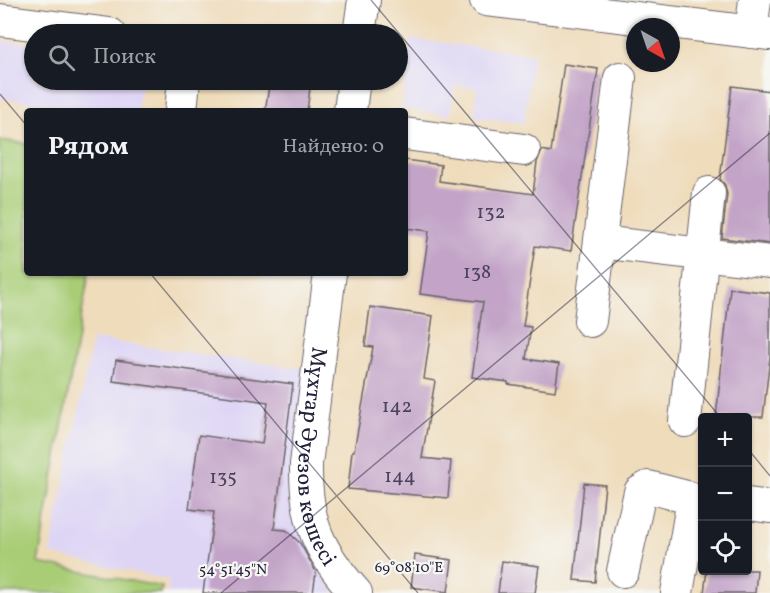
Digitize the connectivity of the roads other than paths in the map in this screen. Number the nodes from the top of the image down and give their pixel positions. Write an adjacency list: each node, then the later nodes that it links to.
1 (364, 0): 7 (street)
2 (486, 0): 4 (street)
3 (755, 0): 8 (street)
4 (619, 8): 8 (street)
5 (0, 20): 6 (street)
6 (31, 24)
7 (360, 24)
8 (760, 33)
9 (620, 78): 17 (street)
10 (183, 90): 12 (street)
11 (353, 90): 13 (street)
12 (181, 108)
13 (350, 108)
14 (408, 134): 15 (street)
15 (524, 150)
16 (709, 193): 18 (street)
17 (600, 242): 18 (street); 21 (street)
18 (703, 255): 19 (street); 22 (street)
19 (770, 262)
20 (330, 276): 28 (street, Мұхтар Әуезов көшесі)
21 (590, 321)
22 (685, 421)
23 (698, 501): 27 (street)
24 (698, 505): 29 (street)
25 (752, 505): 26 (street)
26 (770, 507)
27 (623, 571)
28 (356, 593)
29 (677, 593)

